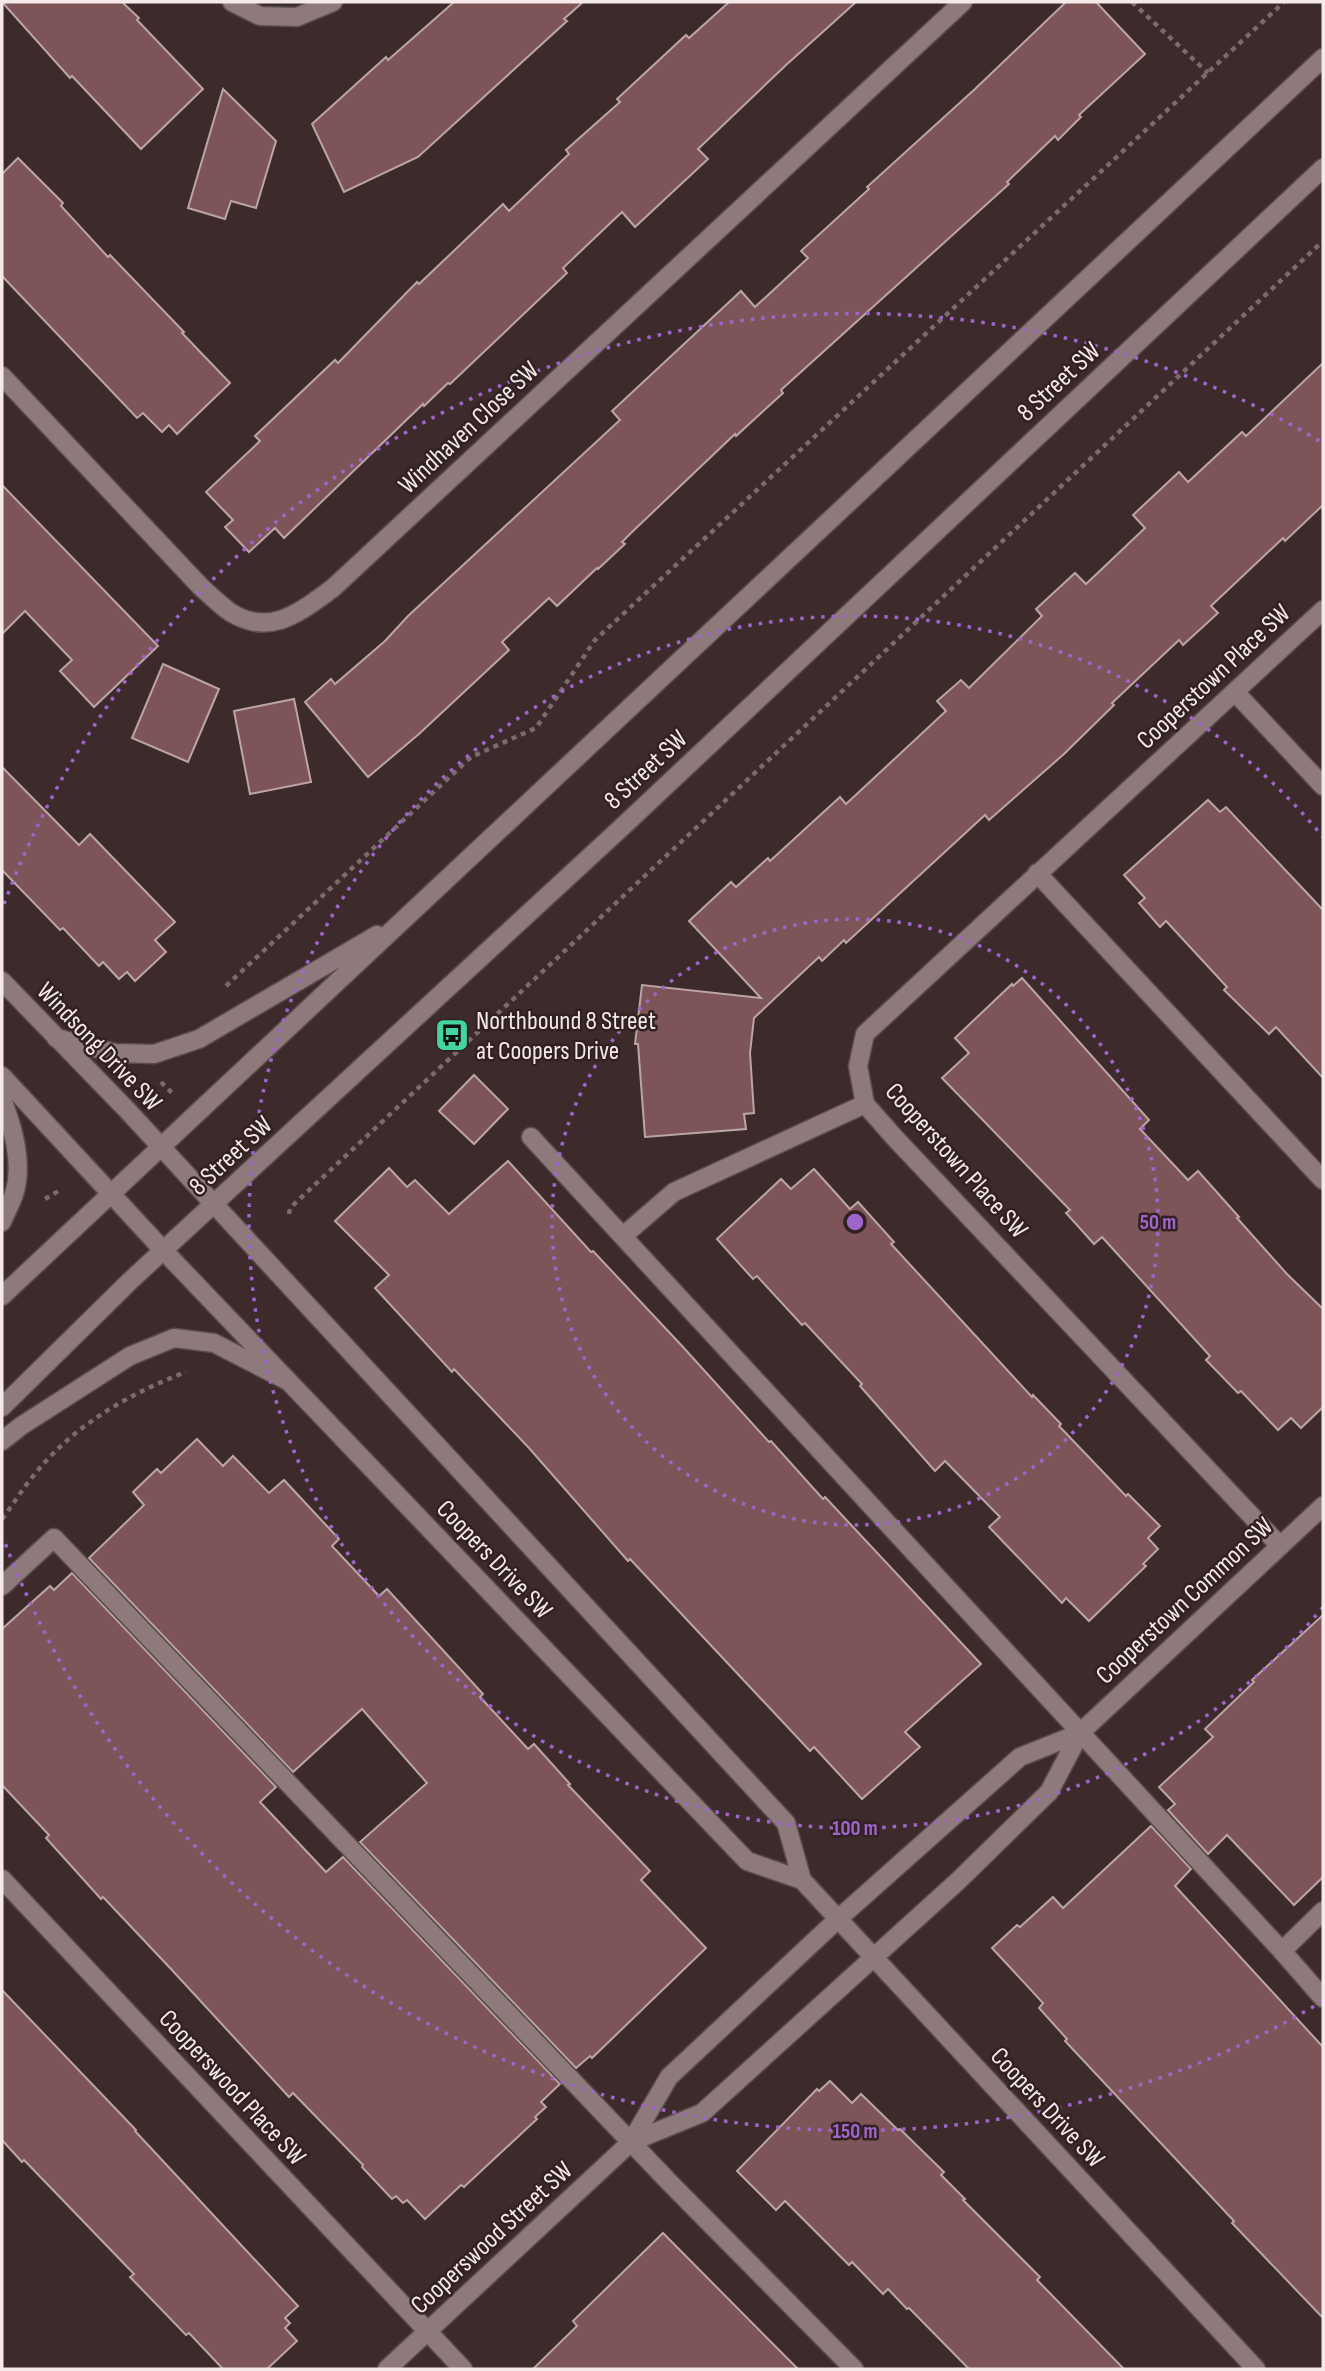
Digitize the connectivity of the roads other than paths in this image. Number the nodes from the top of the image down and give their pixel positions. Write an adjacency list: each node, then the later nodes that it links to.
1 (232, 2): 2 (street)
2 (333, 2)
3 (963, 2): 6 (street, Windhaven Close SW)
4 (1323, 58): 11 (street, 8 Street SW)
5 (1323, 168): 21 (street, 8 Street SW)
6 (2, 376)
7 (1323, 610): 8 (street, Cooperstown Place SW)
8 (1235, 692): 9 (street); 10 (street, Cooperstown Place SW)
9 (1323, 786)
10 (1037, 873): 16 (street, Cooperstown Place SW); 19 (street)
11 (407, 917): 13 (street); 18 (street, 8 Street SW)
12 (2, 981): 13 (street, Windsong Drive SW)
13 (56, 1038): 18 (street, Windsong Drive SW)
14 (2, 1076): 20 (street)
15 (2, 1099): 22 (street)
16 (865, 1104): 23 (street); 30 (street, Cooperstown Place SW)
17 (531, 1137): 23 (street)
18 (160, 1147): 20 (street, 8 Street SW); 21 (street, Windsong Drive SW)
19 (1323, 1180)
20 (111, 1193): 24 (street, Coopers Drive SW); 25 (street, 8 Street SW)
21 (215, 1205): 24 (street, 8 Street SW); 34 (street, Coopers Drive SW)
22 (2, 1222)
23 (623, 1236): 32 (street)
24 (164, 1251): 26 (street, Coopers Drive SW); 27 (street, 8 Street SW)
25 (2, 1296)
26 (288, 1381): 28 (street); 34 (street, Coopers Drive SW)
27 (2, 1407)
28 (2, 1441)
29 (1323, 1506): 30 (street, Cooperstown Common SW)
30 (1280, 1546): 32 (street, Cooperstown Common SW)
31 (2, 1586): 40 (street)
32 (1080, 1733): 36 (street, Cooperstown Common SW); 37 (street); 38 (street, Cooperstown Common SW)
33 (2, 1879): 41 (street, Cooperswood Place SW)
34 (802, 1880): 36 (street, Coopers Drive SW)
35 (1323, 1911): 37 (street)
36 (838, 1919): 38 (street, Coopers Drive SW); 40 (street, Cooperswood Street SW)
37 (1282, 1951): 39 (street)
38 (873, 1958): 40 (street, Cooperswood Street SW); 45 (street, Coopers Drive SW)
39 (1323, 1998)
40 (631, 2142): 41 (street, Cooperswood Street SW); 44 (street)
41 (427, 2332): 42 (street, Cooperswood Street SW); 43 (street, Cooperswood Place SW)
42 (387, 2369)
43 (463, 2369)
44 (854, 2369)
45 (1256, 2369)

